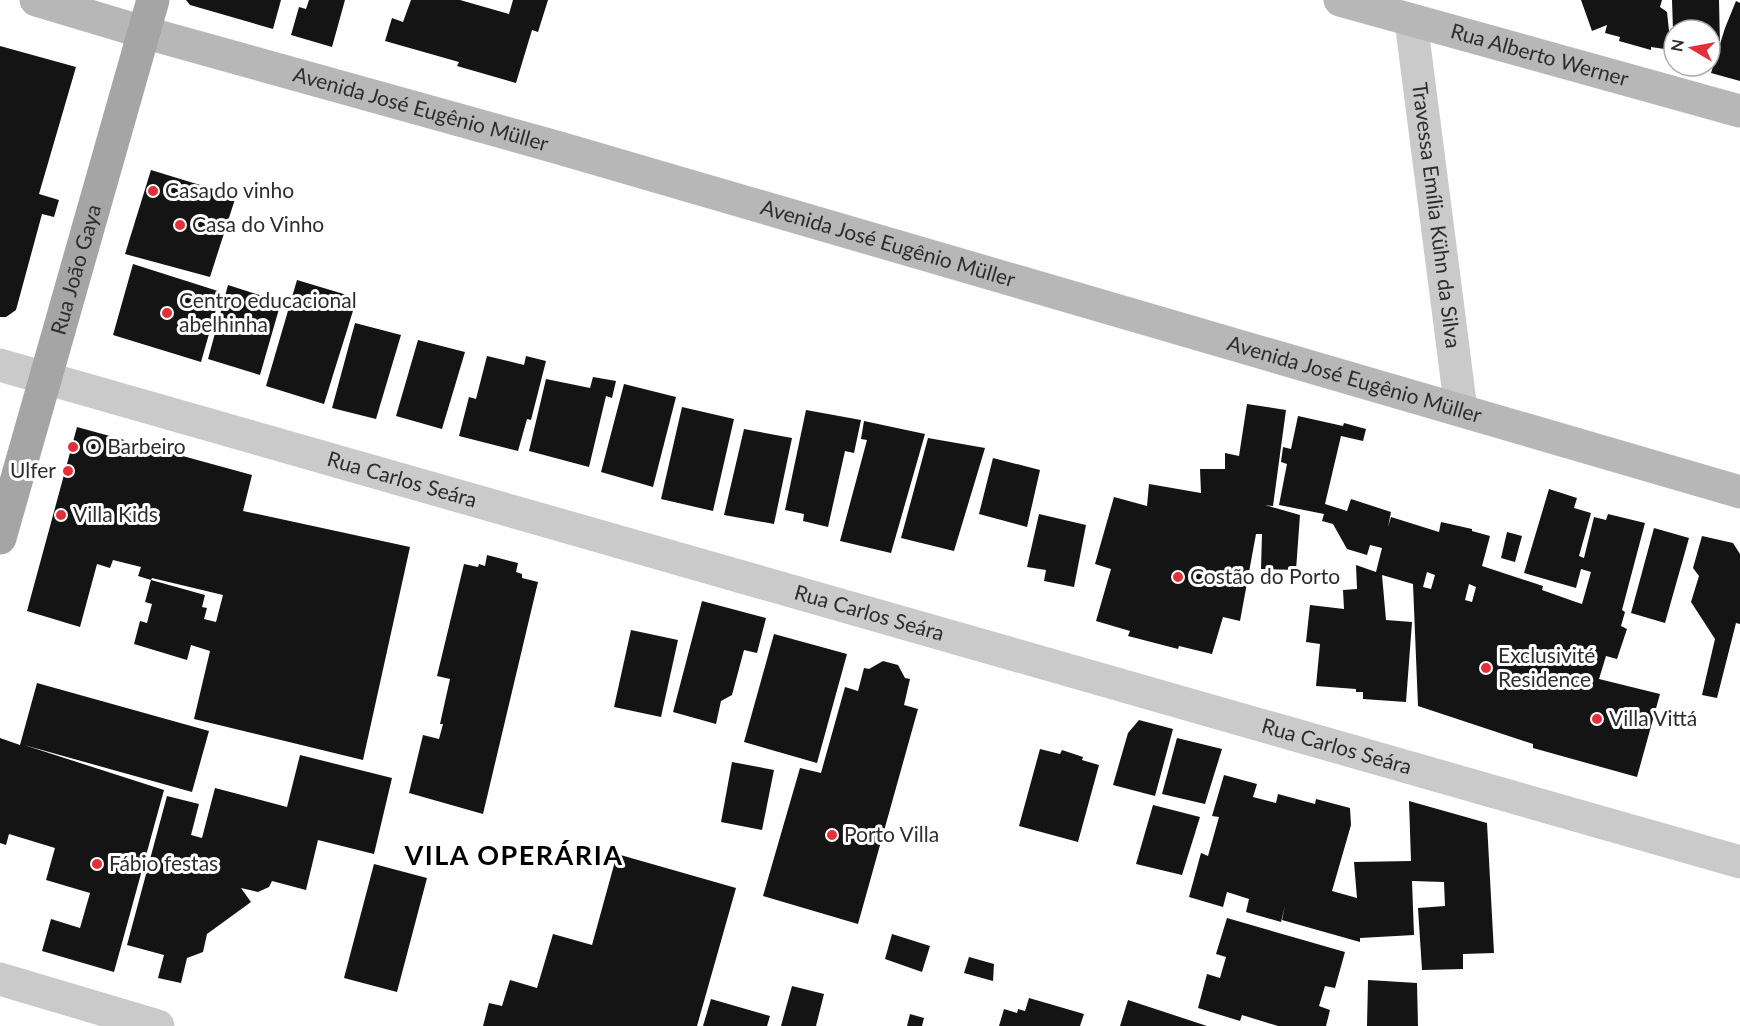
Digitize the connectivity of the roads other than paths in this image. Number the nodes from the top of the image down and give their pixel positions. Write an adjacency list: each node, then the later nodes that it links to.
1 (36, 0): 5 (main road, Avenida José Eugênio Müller)
2 (153, 0): 5 (main road, Rua João Gaya)
3 (1340, 0): 4 (main road, Rua Alberto Werner)
4 (1412, 21): 6 (main road, Rua Alberto Werner); 9 (street, Travessa Emília Kühn da Silva)
5 (143, 32): 8 (main road, Rua João Gaya); 9 (main road, Avenida José Eugênio Müller)
6 (1740, 111)
7 (0, 365): 8 (street, Rua Carlos Seára)
8 (45, 378): 11 (main road, Rua João Gaya); 12 (street, Rua Carlos Seára)
9 (1461, 410): 10 (main road, Avenida José Eugênio Müller)
10 (1740, 492)
11 (0, 538)
12 (1740, 862)
13 (0, 979): 14 (street)
14 (158, 1026)

